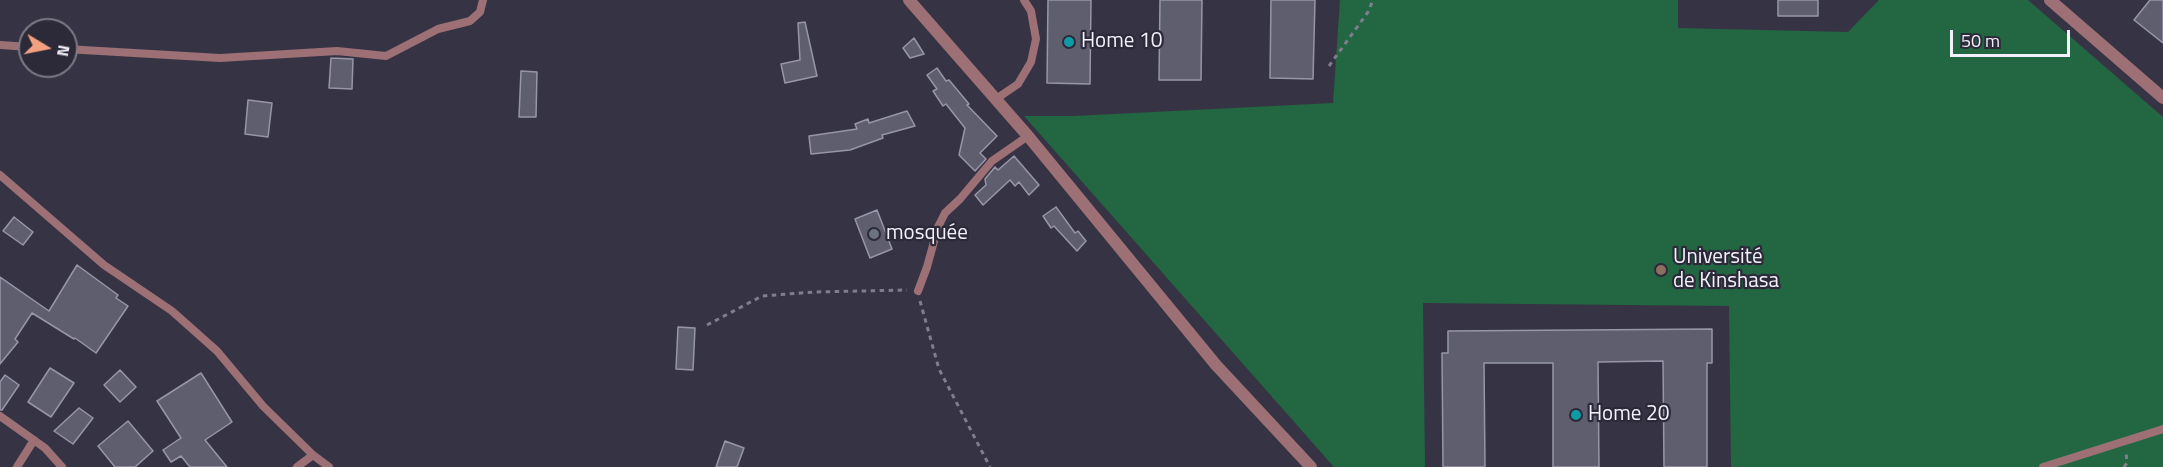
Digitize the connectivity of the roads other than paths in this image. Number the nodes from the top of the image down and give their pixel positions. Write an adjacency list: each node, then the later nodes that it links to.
1 (483, 0): 7 (lane)
2 (909, 0): 9 (street)
3 (1024, 0): 9 (lane)
4 (2050, 0): 8 (street)
5 (0, 45): 6 (lane)
6 (18, 46)
7 (78, 50)
8 (2163, 98)
9 (996, 99): 10 (street)
10 (1028, 136): 12 (lane); 21 (street)
11 (0, 175): 16 (lane)
12 (918, 291)
13 (0, 416): 15 (lane)
14 (2163, 429): 22 (lane)
15 (34, 440): 17 (lane); 18 (lane)
16 (313, 455): 19 (lane); 20 (lane)
17 (17, 467)
18 (62, 467)
19 (297, 467)
20 (329, 467)
21 (1311, 467)
22 (2043, 467)

